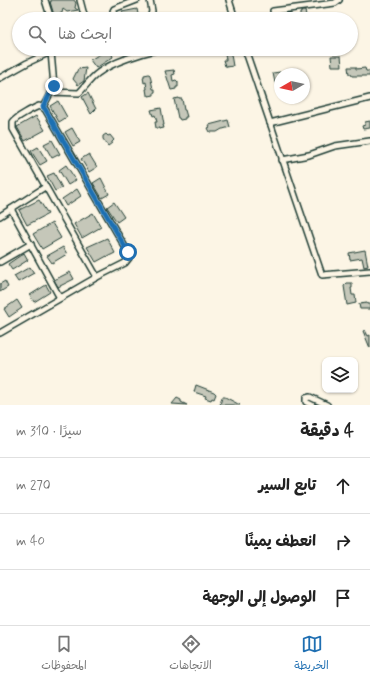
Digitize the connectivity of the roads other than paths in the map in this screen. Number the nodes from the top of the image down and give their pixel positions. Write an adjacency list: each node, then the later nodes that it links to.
1 (45, 0): 8 (street)
2 (80, 0): 9 (street)
3 (137, 0): 10 (street)
4 (150, 0): 11 (street)
5 (228, 0): 12 (street)
6 (339, 0): 7 (street)
7 (273, 11)
8 (49, 12)
9 (83, 12)
10 (113, 12)
11 (152, 12)
12 (232, 12)
13 (42, 56): 17 (street)
14 (51, 56): 18 (street)
15 (133, 56): 18 (street)
16 (247, 56): 21 (street)
17 (0, 78)
18 (51, 92): 20 (street)
19 (370, 98): 21 (street)
20 (43, 107): 24 (street); 30 (street)
21 (270, 123): 23 (street)
22 (370, 141): 23 (street)
23 (282, 160): 29 (street)
24 (45, 187): 25 (street); 30 (street)
25 (11, 209): 26 (street); 27 (street)
26 (0, 216)
27 (31, 244): 28 (street); 31 (street)
28 (0, 262)
29 (370, 271)
30 (96, 277): 31 (street)
31 (60, 298): 32 (street)
32 (0, 333)
33 (312, 405): 34 (street)
34 (327, 405)

